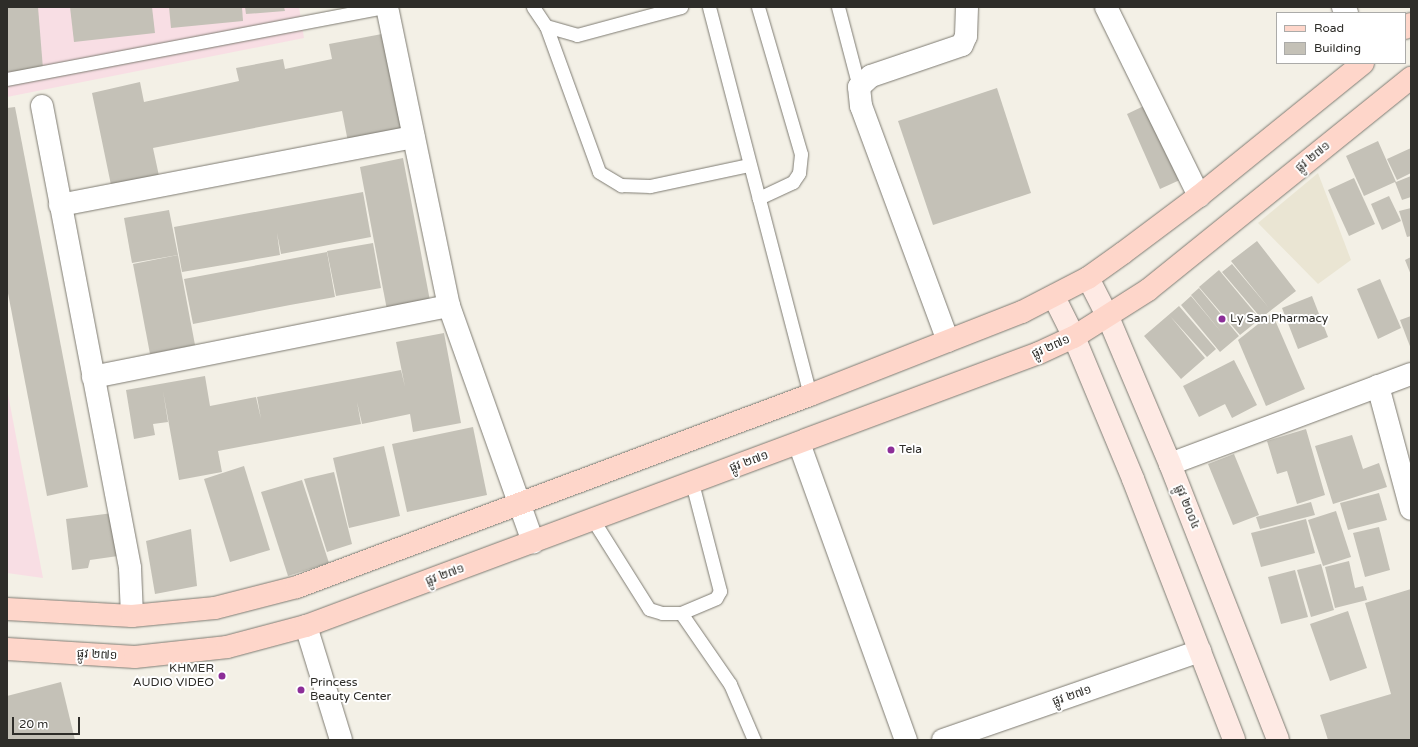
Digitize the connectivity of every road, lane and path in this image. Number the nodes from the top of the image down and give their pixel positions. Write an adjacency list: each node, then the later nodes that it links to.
1 (386, 7): 12 (lane); 15 (street)
2 (533, 7): 9 (lane)
3 (682, 7): 9 (lane)
4 (709, 7): 16 (lane)
5 (758, 7): 18 (lane)
6 (838, 7): 13 (lane)
7 (967, 7): 13 (street)
8 (1106, 7): 17 (street)
9 (546, 26): 16 (lane)
10 (1362, 64): 17 (main road)
11 (1411, 78): 23 (main road, ផ្លូវ ២៧១)
12 (7, 79)
13 (859, 87): 25 (street)
14 (42, 106): 19 (street)
15 (414, 137): 19 (street); 22 (street)
16 (749, 165): 18 (lane)
17 (1199, 196): 20 (main road)
18 (758, 198): 29 (lane)
19 (60, 205): 27 (street)
20 (1088, 278): 21 (main road); 23 (main road, ផ្លូវ ២០០៤)
21 (1054, 297): 24 (main road); 25 (main road)
22 (449, 306): 27 (street); 33 (street)
23 (1108, 317): 24 (main road, ផ្លូវ ២៧១); 31 (main road, ផ្លូវ ២០០៤)
24 (1074, 337): 30 (main road, ផ្លូវ ២៧១); 42 (main road)
25 (948, 341): 29 (main road)
26 (1411, 374): 28 (street)
27 (93, 377): 39 (street)
28 (1378, 386): 31 (street); 34 (street)
29 (810, 395): 33 (main road)
30 (799, 443): 32 (main road, ផ្លូវ ២៧១); 45 (street)
31 (1170, 464): 48 (main road, ផ្លូវ ២០០៤)
32 (692, 483): 35 (main road, ផ្លូវ ២៧១); 38 (lane)
33 (520, 504): 36 (street); 39 (main road)
34 (1411, 509)
35 (593, 520): 36 (main road, ផ្លូវ ២៧១); 38 (lane)
36 (533, 542): 40 (main road, ផ្លូវ ២៧១)
37 (7, 609): 39 (main road)
38 (682, 613): 44 (lane)
39 (132, 616)
40 (306, 626): 41 (main road, ផ្លូវ ២៧១); 43 (street)
41 (7, 650)
42 (1200, 651): 46 (street, ផ្លូវ ២៧១); 47 (main road)
43 (340, 740)
44 (754, 740)
45 (906, 740)
46 (943, 740)
47 (1234, 740)
48 (1278, 740)

